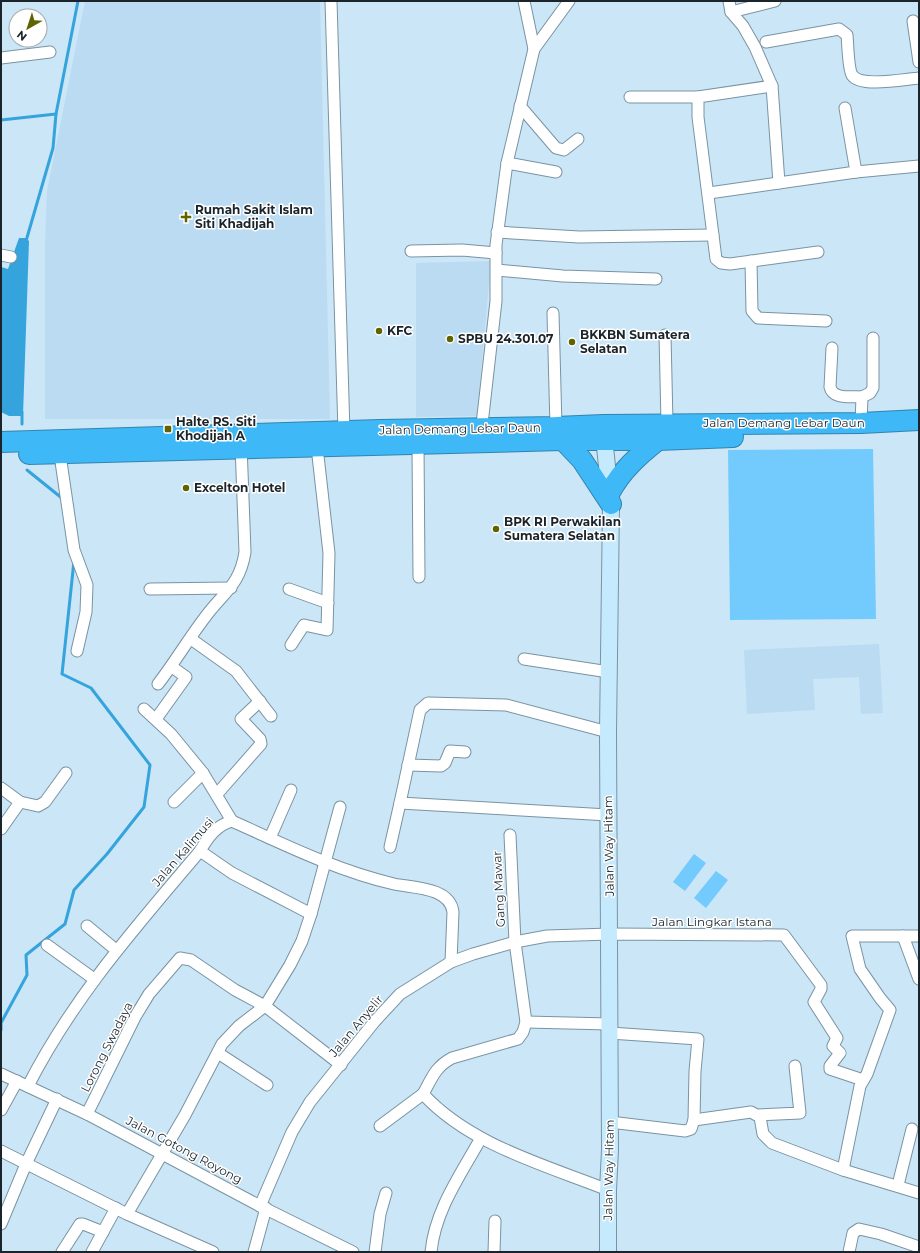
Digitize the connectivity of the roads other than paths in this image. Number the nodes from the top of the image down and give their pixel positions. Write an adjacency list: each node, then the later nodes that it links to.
1 (331, 1): 42 (street)
2 (524, 1): 9 (street)
3 (569, 1): 9 (street)
4 (729, 1): 6 (street)
5 (776, 1): 6 (street)
6 (731, 12): 14 (street)
7 (913, 21): 12 (street)
8 (766, 42): 13 (street)
9 (534, 49): 17 (street)
10 (50, 52): 11 (street)
11 (1, 58)
12 (919, 62)
13 (919, 78)
14 (772, 86): 16 (street); 24 (street)
15 (630, 97): 16 (street)
16 (698, 97): 25 (street)
17 (520, 106): 19 (street); 20 (street)
18 (845, 108): 23 (street)
19 (578, 139)
20 (507, 164): 22 (street); 26 (street)
21 (919, 166): 23 (street)
22 (556, 172)
23 (856, 172): 24 (street)
24 (780, 183): 25 (street)
25 (709, 193): 27 (street)
26 (497, 232): 27 (street); 30 (street)
27 (713, 235): 31 (street)
28 (410, 251): 30 (street)
29 (818, 252): 31 (street)
30 (496, 253): 32 (street)
31 (751, 261): 35 (street)
32 (497, 270): 33 (street); 47 (street)
33 (656, 279)
34 (553, 313): 46 (street)
35 (826, 320)
36 (665, 335): 43 (street)
37 (873, 338): 39 (street)
38 (832, 348): 39 (street)
39 (862, 397): 41 (street)
40 (919, 420): 41 (highway, Jalan Demang Lebar Daun)
41 (861, 423): 43 (highway, Jalan Demang Lebar Daun)
42 (344, 432): 47 (highway, Jalan Demang Lebar Daun); 49 (highway, Jalan Demang Lebar Daun)
43 (663, 432): 44 (highway, Jalan Demang Lebar Daun); 45 (highway, Jalan Demang Lebar Daun); 54 (highway)
44 (919, 432)
45 (603, 433): 46 (highway, Jalan Demang Lebar Daun); 54 (street, Jalan Way Hitam)
46 (560, 434): 47 (highway, Jalan Demang Lebar Daun); 54 (highway)
47 (481, 436): 50 (highway, Jalan Demang Lebar Daun)
48 (1, 442): 49 (highway, Jalan Demang Lebar Daun)
49 (241, 442): 51 (highway, Jalan Demang Lebar Daun); 53 (highway, Jalan Demang Lebar Daun); 56 (street)
50 (418, 444): 51 (highway, Jalan Demang Lebar Daun); 55 (street)
51 (317, 447): 59 (street)
52 (1, 454): 53 (highway, Jalan Demang Lebar Daun)
53 (60, 454): 62 (street)
54 (610, 498): 65 (street, Jalan Way Hitam)
55 (419, 577)
56 (231, 588): 57 (street); 60 (street)
57 (150, 589)
58 (289, 589): 59 (street)
59 (328, 603): 61 (street)
60 (191, 639): 64 (street); 67 (street)
61 (291, 645)
62 (77, 652)
63 (524, 659): 65 (street)
64 (172, 666): 66 (street); 70 (street)
65 (609, 672): 71 (street, Jalan Way Hitam)
66 (158, 684)
67 (260, 701): 69 (street); 78 (street)
68 (144, 709): 70 (street)
69 (271, 716)
70 (156, 719): 75 (street)
71 (608, 732): 73 (street); 83 (street, Jalan Way Hitam)
72 (465, 752): 73 (street)
73 (408, 765): 81 (street)
74 (66, 773): 79 (street)
75 (203, 773): 78 (street); 80 (street)
76 (1, 788): 79 (street)
77 (291, 790): 87 (street)
78 (217, 794): 84 (street)
79 (20, 802): 85 (street)
80 (174, 802)
81 (400, 804): 83 (street); 88 (street)
82 (340, 807): 90 (street)
83 (608, 815): 93 (street, Jalan Way Hitam)
84 (232, 821): 87 (street, Jalan Kalimusi); 89 (street, Jalan Kalimusi)
85 (1, 830)
86 (510, 835): 96 (street, Gang Mawar)
87 (270, 838): 90 (street, Jalan Kalimusi)
88 (390, 847)
89 (200, 850): 91 (street); 98 (street, Jalan Kalimusi)
90 (326, 862): 91 (street); 99 (street, Jalan Kalimusi)
91 (311, 914): 102 (street)
92 (87, 926): 98 (street)
93 (610, 934): 96 (street, Jalan Anyelir); 104 (street, Jalan Way Hitam); 109 (street, Jalan Lingkar Istana)
94 (902, 936): 95 (street); 101 (street); 109 (street)
95 (919, 936)
96 (515, 942): 99 (street, Jalan Anyelir); 103 (street, Gang Mawar)
97 (48, 945): 100 (street)
98 (116, 950): 100 (street, Jalan Kalimusi)
99 (452, 962): 106 (street, Jalan Anyelir)
100 (94, 979): 112 (street, Jalan Kalimusi)
101 (919, 979)
102 (265, 1006): 105 (street); 106 (street); 116 (street, Lorong Swadaya)
103 (526, 1022): 104 (street); 113 (street)
104 (610, 1028): 118 (street); 119 (street, Jalan Way Hitam)
105 (218, 1053): 111 (street); 124 (street)
106 (341, 1065): 132 (street, Jalan Anyelir)
107 (795, 1066): 117 (street)
108 (1, 1074): 110 (street, Jalan Gotong Royong)
109 (865, 1077): 126 (street)
110 (17, 1081): 112 (street, Jalan Gotong Royong); 115 (street)
111 (267, 1085)
112 (28, 1086): 114 (street, Jalan Gotong Royong)
113 (424, 1094): 120 (street); 122 (street)
114 (57, 1099): 116 (street, Jalan Gotong Royong); 125 (street)
115 (1, 1110)
116 (87, 1114): 124 (street, Jalan Gotong Royong)
117 (758, 1115): 118 (street); 126 (street)
118 (694, 1120): 119 (street)
119 (610, 1122): 128 (street, Jalan Way Hitam)
120 (380, 1126)
121 (912, 1129): 127 (street)
122 (481, 1138): 128 (street); 146 (street)
123 (1, 1152): 125 (street)
124 (163, 1153): 132 (street, Jalan Gotong Royong); 134 (street)
125 (26, 1164): 131 (street); 133 (street)
126 (843, 1170): 127 (street)
127 (898, 1185): 130 (street)
128 (608, 1190): 148 (street, Jalan Way Hitam)
129 (386, 1193): 145 (street)
130 (919, 1193)
131 (4, 1206): 136 (street)
132 (263, 1207): 139 (street, Jalan Gotong Royong); 143 (street, Jalan Anyelir)
133 (116, 1208): 134 (street); 137 (street)
134 (127, 1214): 142 (street)
135 (495, 1222): 147 (street)
136 (1, 1224)
137 (103, 1232): 140 (street); 141 (street)
138 (919, 1247): 149 (street)
139 (340, 1249): 144 (street, Jalan Gotong Royong)
140 (62, 1252)
141 (92, 1252)
142 (213, 1252)
143 (254, 1252)
144 (353, 1252)
145 (376, 1252)
146 (431, 1252)
147 (494, 1252)
148 (608, 1252)
149 (850, 1252)

